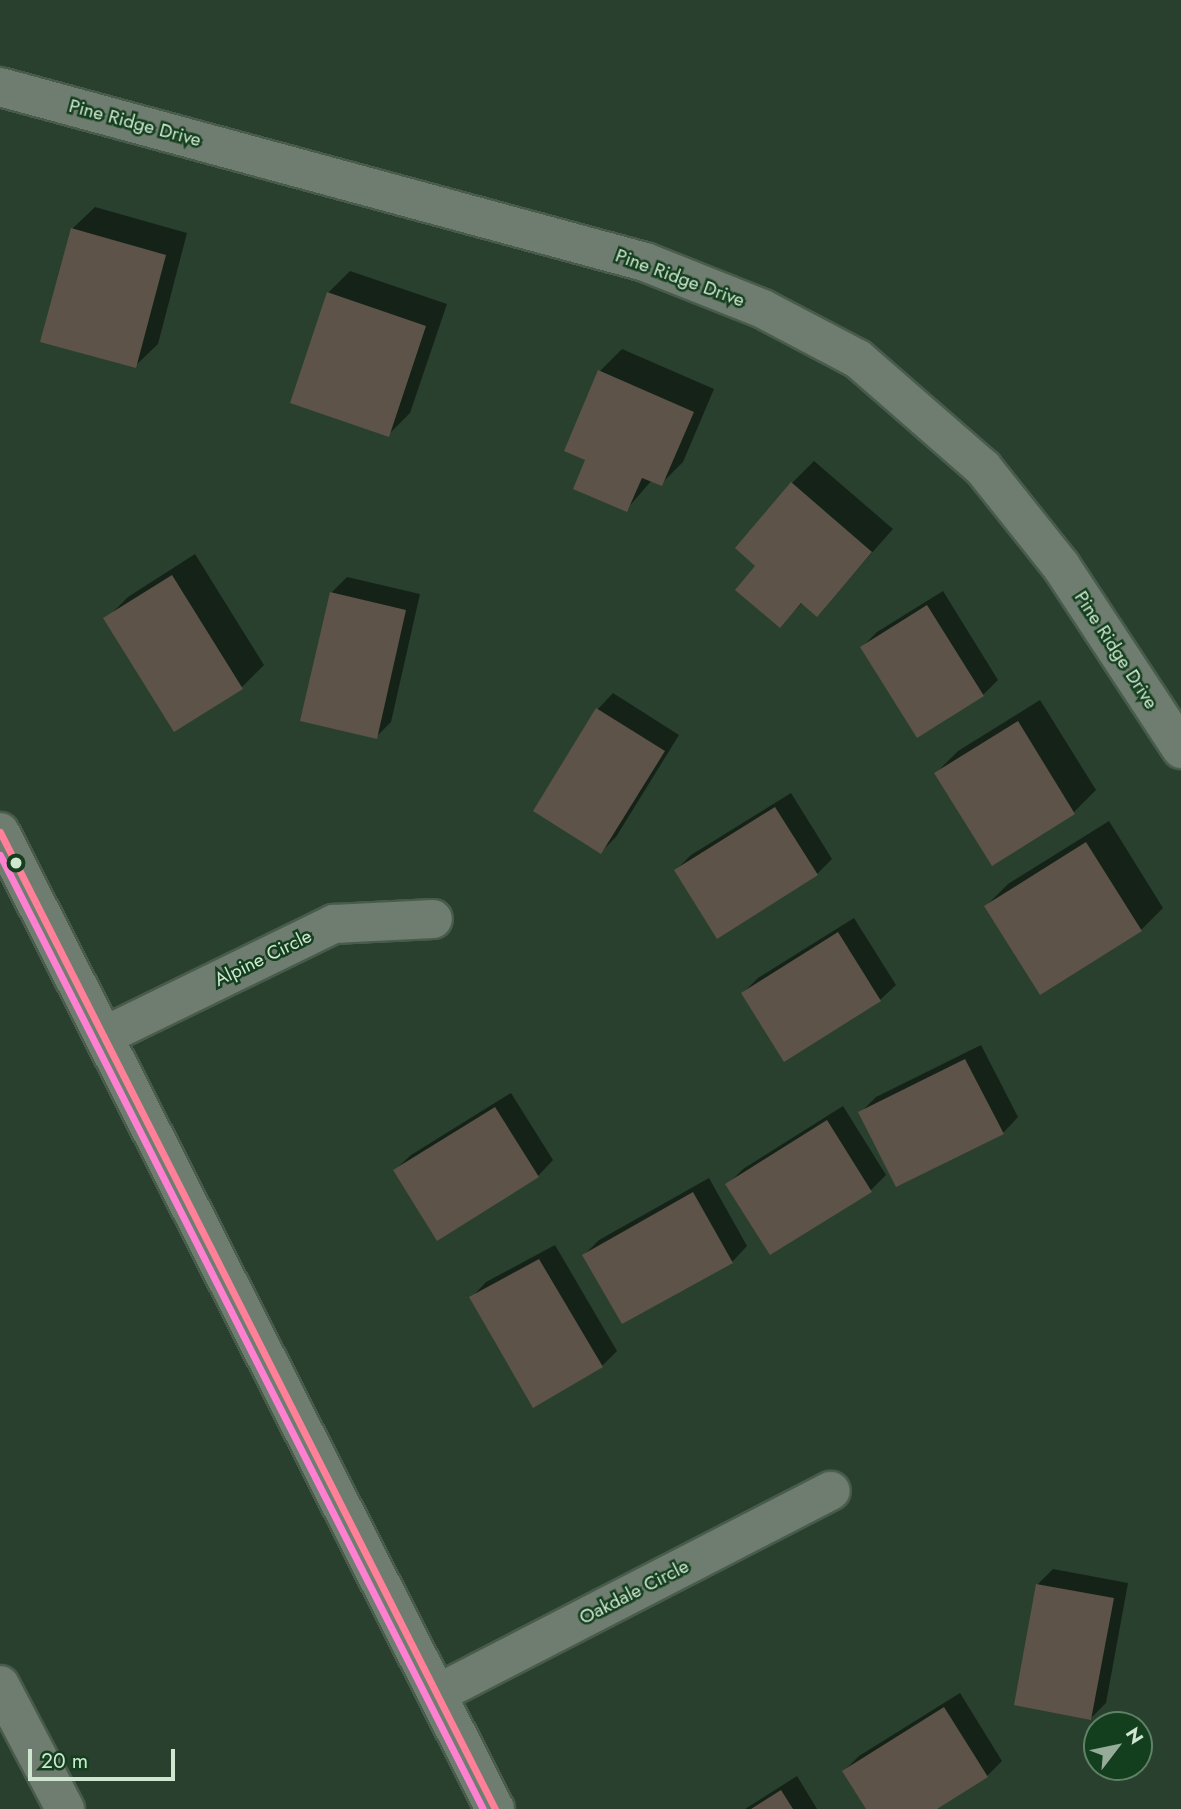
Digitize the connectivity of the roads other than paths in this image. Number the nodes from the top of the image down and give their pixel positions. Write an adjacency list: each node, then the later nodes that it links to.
1 (0, 87): 2 (street, Pine Ridge Drive)
2 (1181, 749)
3 (0, 832): 5 (street)
4 (433, 919): 5 (street, Alpine Circle)
5 (104, 1036): 8 (street)
6 (831, 1491): 8 (street, Oakdale Circle)
7 (0, 1685): 9 (street)
8 (437, 1694): 10 (street)
9 (65, 1809)
10 (495, 1809)

